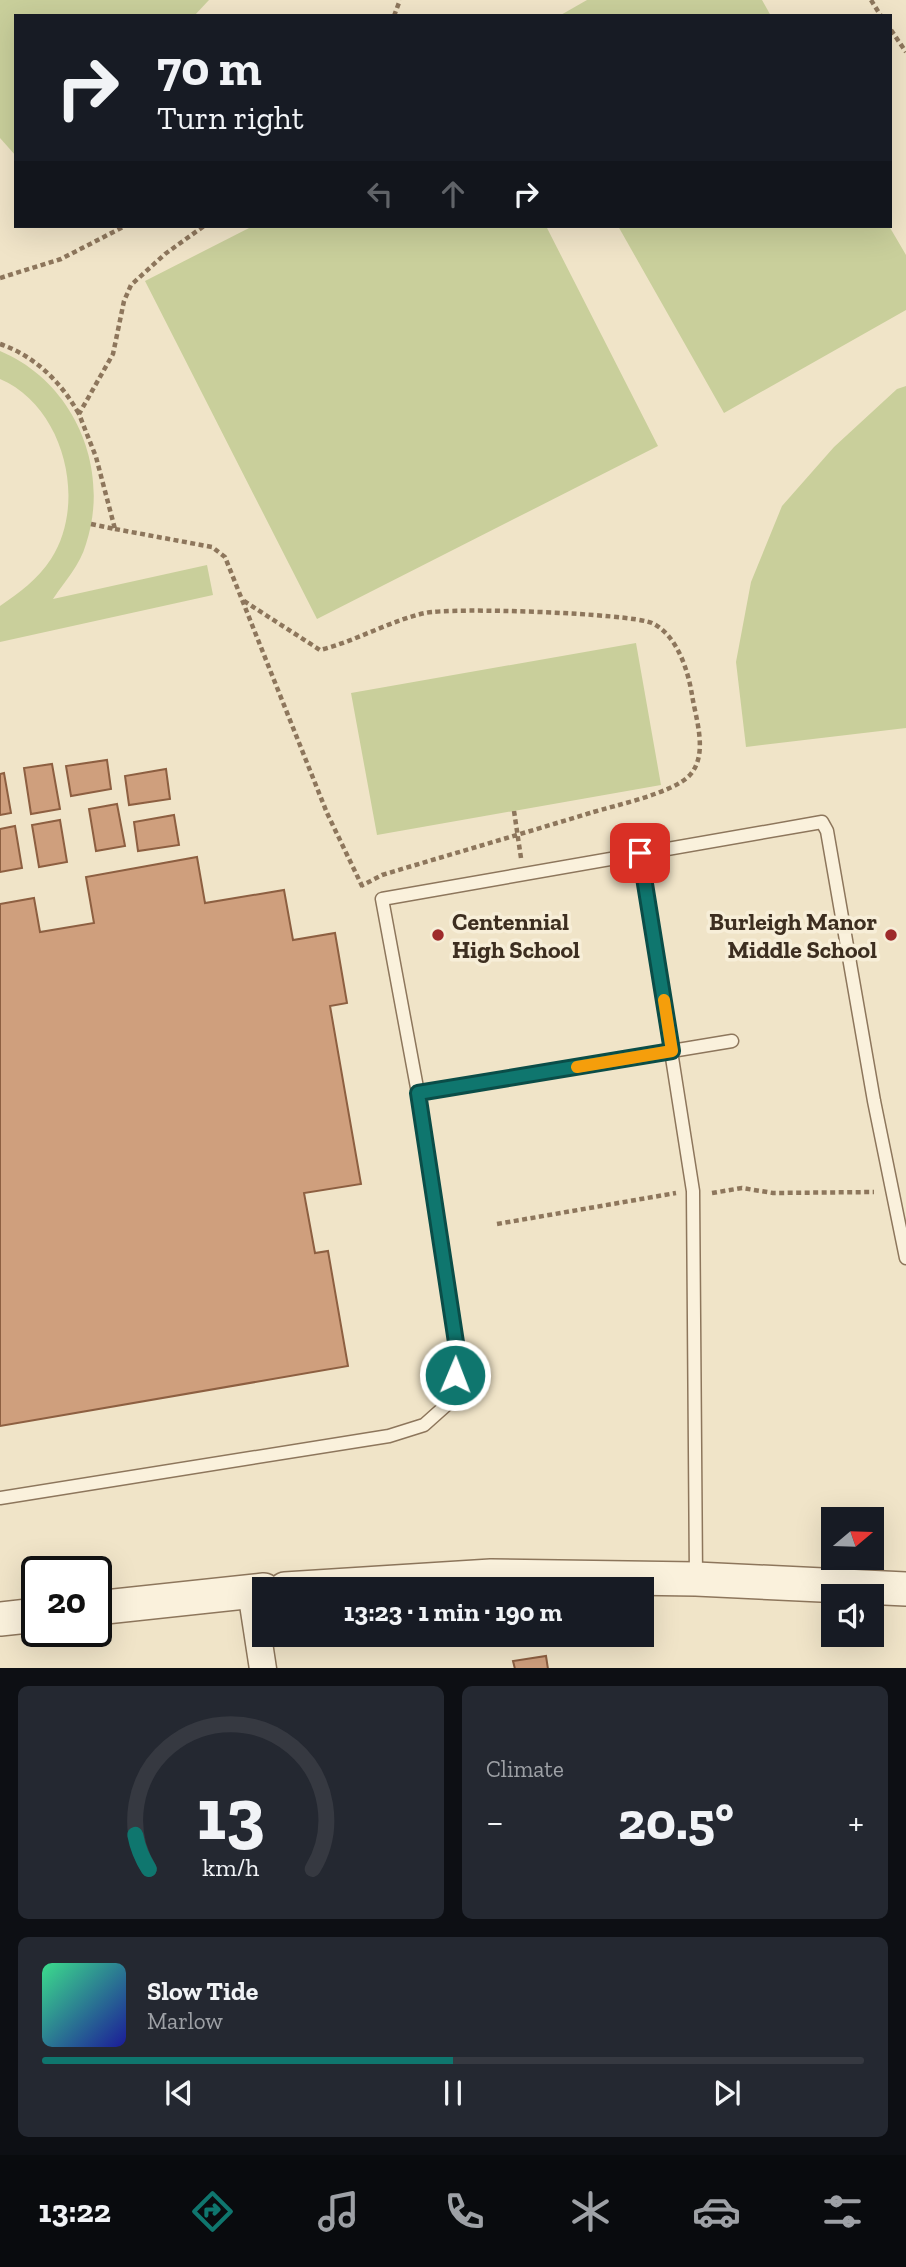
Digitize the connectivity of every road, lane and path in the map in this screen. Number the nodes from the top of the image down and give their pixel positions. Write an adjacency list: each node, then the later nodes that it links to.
1 (892, 31): 2 (path)
2 (906, 52)
3 (121, 228): 5 (path)
4 (201, 228): 7 (path)
5 (0, 278)
6 (0, 344): 7 (path)
7 (79, 414): 9 (path)
8 (91, 524): 9 (path)
9 (115, 529): 10 (path)
10 (244, 601): 12 (path); 15 (path)
11 (514, 811): 12 (path)
12 (517, 835): 14 (path); 15 (path)
13 (640, 853): 14 (lane); 18 (lane); 20 (lane)
14 (524, 874): 16 (lane)
15 (361, 887): 16 (path)
16 (382, 899): 19 (lane)
17 (732, 1041): 18 (lane)
18 (672, 1051): 19 (lane); 25 (lane)
19 (418, 1093): 21 (lane)
20 (906, 1258)
21 (0, 1498)
22 (475, 1577): 23 (street)
23 (559, 1577)
24 (654, 1578): 25 (street)
25 (696, 1579): 26 (street)
26 (897, 1584)
27 (252, 1592): 28 (street)
28 (112, 1606)
29 (21, 1617): 30 (street)
30 (0, 1619)
31 (262, 1647): 32 (street)
32 (263, 1668)

